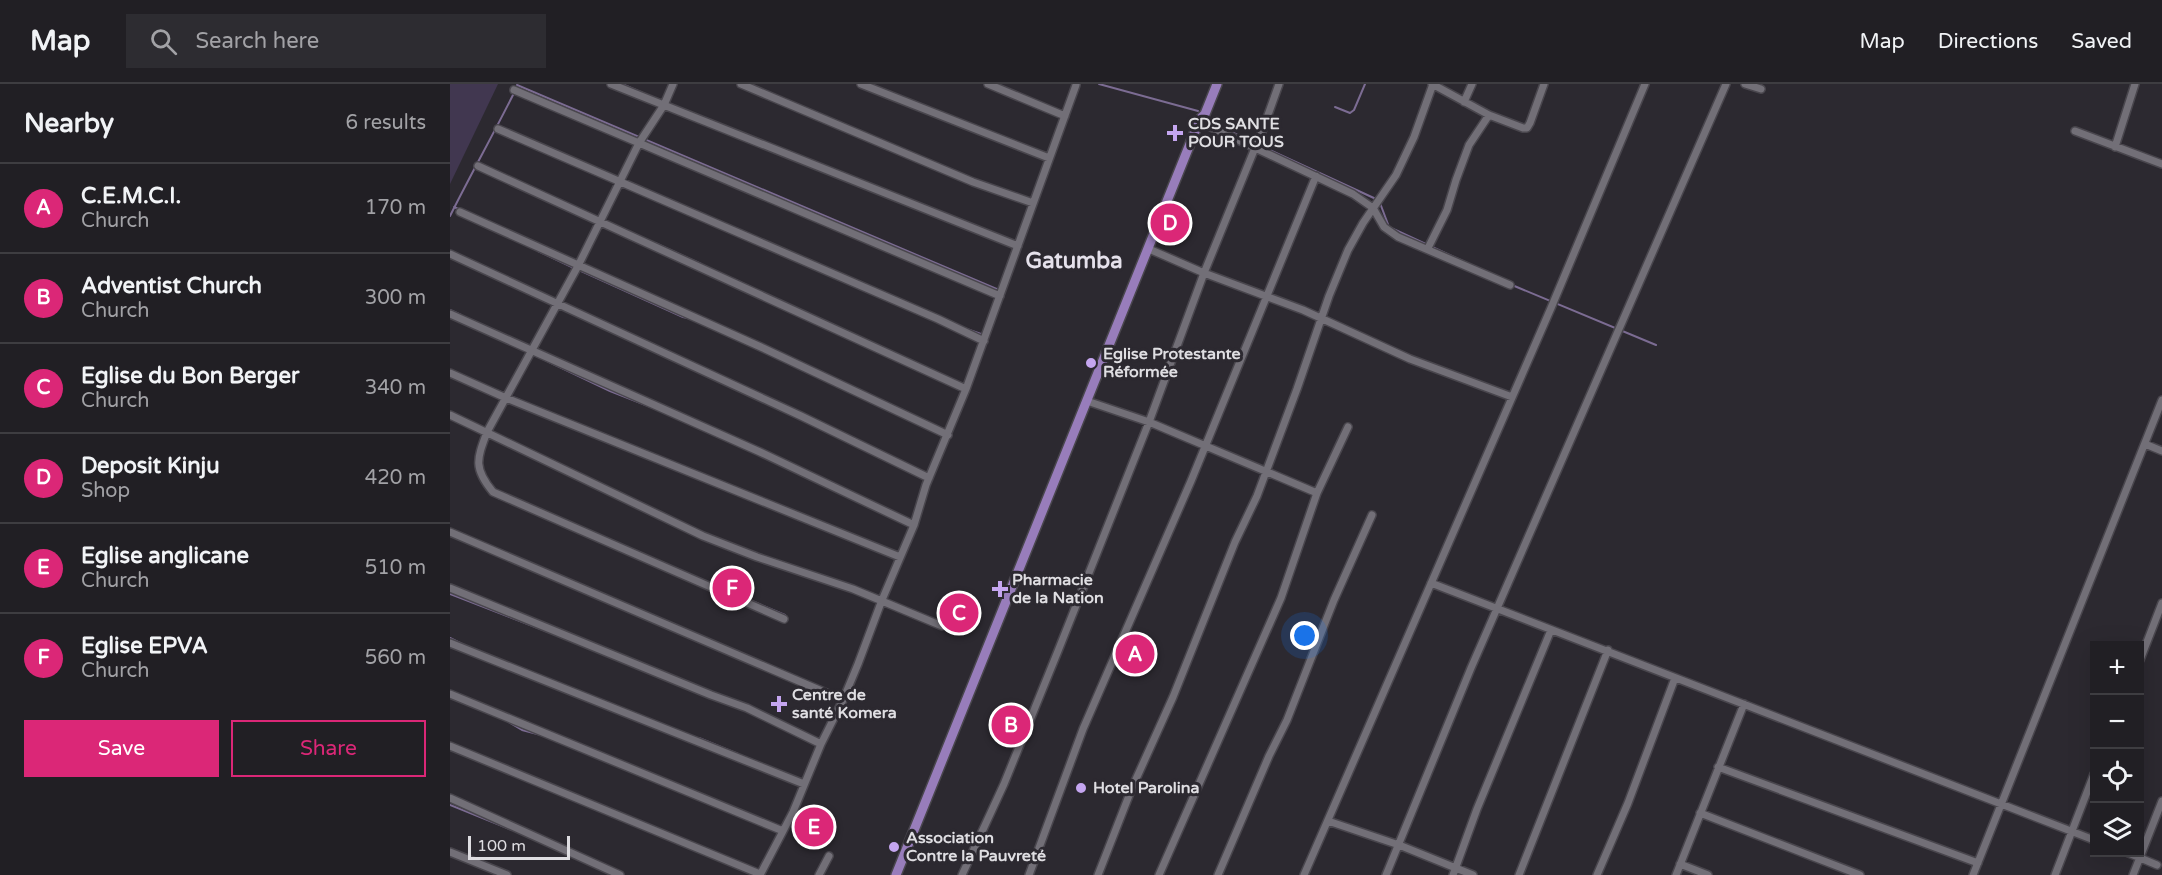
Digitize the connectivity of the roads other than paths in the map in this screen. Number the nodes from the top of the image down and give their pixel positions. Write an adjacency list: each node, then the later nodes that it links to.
1 (611, 84): 19 (street)
2 (673, 84): 19 (street)
3 (741, 84): 33 (street)
4 (861, 84): 28 (street)
5 (988, 84): 21 (street)
6 (1217, 84): 22 (main road)
7 (1279, 84): 26 (street)
8 (1432, 84): 18 (street); 34 (street)
9 (1472, 84): 18 (street)
10 (1544, 84): 20 (street)
11 (1645, 84): 53 (street)
12 (1726, 84): 76 (street)
13 (1745, 84): 16 (street)
14 (2135, 84): 27 (street)
15 (1076, 85): 21 (street)
16 (1761, 89)
17 (514, 90): 25 (street)
18 (1464, 102): 20 (street)
19 (664, 105): 25 (street); 37 (street)
20 (1489, 115): 38 (street)
21 (1065, 116): 28 (street)
22 (1200, 122): 26 (street); 39 (main road)
23 (498, 129): 32 (street)
24 (2075, 131): 27 (street)
25 (639, 143): 32 (street); 44 (street)
26 (1253, 145): 31 (street); 42 (street)
27 (2115, 147): 29 (street)
28 (1049, 158): 33 (street)
29 (2162, 164)
30 (478, 166): 36 (street)
31 (1316, 176): 34 (street); 45 (street)
32 (620, 182): 36 (street); 49 (street)
33 (1033, 203): 37 (street)
34 (1376, 203): 38 (street); 48 (street)
35 (460, 213): 41 (street)
36 (599, 221): 41 (street); 52 (street)
37 (1018, 246): 44 (street)
38 (1429, 246): 43 (street)
39 (1149, 249): 42 (street); 55 (main road)
40 (450, 254): 46 (street)
41 (578, 266): 46 (street); 61 (street)
42 (1204, 273): 45 (street); 58 (street)
43 (1510, 285)
44 (1000, 296): 49 (street)
45 (1267, 298): 48 (street); 63 (street)
46 (557, 304): 50 (street); 66 (street)
47 (450, 314): 50 (street)
48 (1321, 319): 53 (street); 65 (street)
49 (984, 341): 52 (street)
50 (531, 351): 54 (street); 69 (street)
51 (450, 373): 54 (street)
52 (966, 388): 61 (street)
53 (1512, 396): 72 (street)
54 (506, 398): 60 (street); 71 (street)
55 (1088, 400): 58 (street); 113 (main road)
56 (2162, 400): 62 (street)
57 (450, 415): 60 (street)
58 (1149, 422): 63 (street); 114 (street)
59 (1348, 427): 67 (street)
60 (488, 432): 74 (street); 77 (street)
61 (948, 435): 66 (street)
62 (2145, 444): 64 (street); 94 (street)
63 (1205, 447): 65 (street); 115 (street)
64 (2162, 451)
65 (1266, 471): 67 (street); 116 (street)
66 (929, 478): 69 (street)
67 (1317, 493): 117 (street)
68 (1372, 515): 118 (street)
69 (914, 525): 71 (street)
70 (450, 532): 85 (street)
71 (900, 557): 74 (street)
72 (1431, 583): 76 (street); 96 (street)
73 (450, 588): 87 (street)
74 (882, 600): 78 (street); 85 (street)
75 (2162, 603): 81 (street)
76 (1497, 607): 79 (street); 100 (street)
77 (784, 619)
78 (942, 626)
79 (1551, 630): 82 (street); 107 (street)
80 (450, 643): 90 (street)
81 (2144, 648)
82 (1608, 650): 83 (street); 122 (street)
83 (1675, 678): 86 (street); 123 (street)
84 (450, 694): 97 (street)
85 (843, 700): 87 (street)
86 (1744, 704): 89 (street); 94 (street)
87 (821, 744): 90 (street)
88 (450, 746): 108 (street)
89 (1718, 767): 95 (street); 104 (street)
90 (804, 784): 97 (street)
91 (2090, 784): 98 (street)
92 (450, 798): 110 (street)
93 (2162, 801): 103 (street)
94 (2001, 804): 98 (street); 104 (street)
95 (1700, 813): 105 (street); 126 (street)
96 (1328, 821): 100 (street); 119 (street)
97 (783, 831): 108 (street)
98 (2072, 831): 99 (street); 128 (street)
99 (2090, 838)
100 (1399, 845): 107 (street); 120 (street)
101 (450, 852): 109 (street)
102 (829, 856): 112 (street)
103 (2139, 858): 106 (street); 129 (street)
104 (1977, 863): 127 (street)
105 (1680, 864): 124 (street); 125 (street)
106 (2157, 865)
107 (1454, 872): 121 (street)
108 (761, 873): 111 (street)
109 (507, 875)
110 (620, 875)
111 (770, 875)
112 (819, 875)
113 (896, 875)
114 (962, 875)
115 (1029, 875)
116 (1098, 875)
117 (1159, 875)
118 (1218, 875)
119 (1304, 875)
120 (1386, 875)
121 (1473, 875)
122 (1519, 875)
123 (1597, 875)
124 (1676, 875)
125 (1708, 875)
126 (1860, 875)
127 (1973, 875)
128 (2055, 875)
129 (2133, 875)

